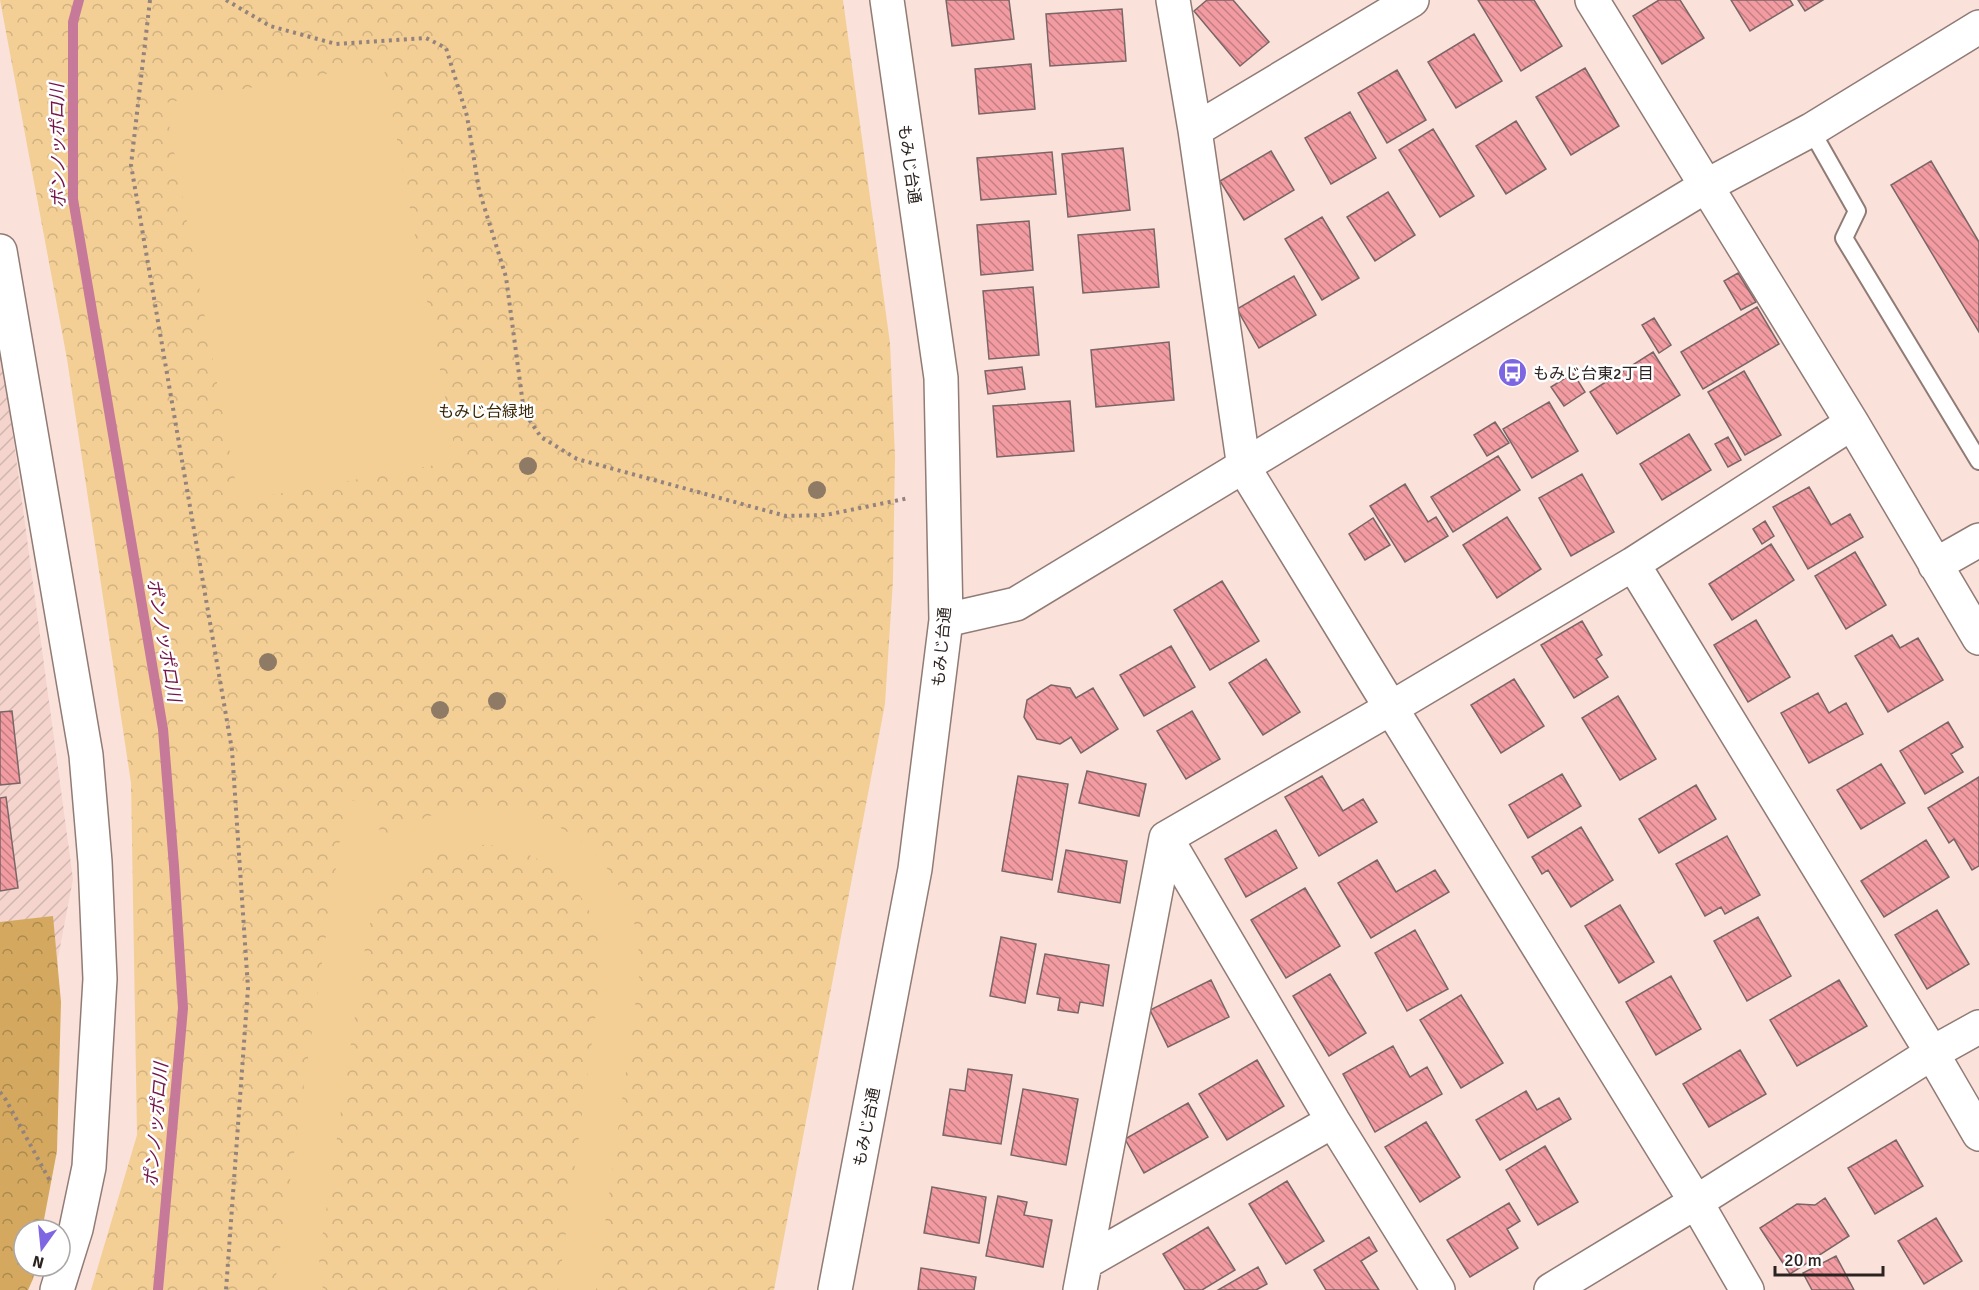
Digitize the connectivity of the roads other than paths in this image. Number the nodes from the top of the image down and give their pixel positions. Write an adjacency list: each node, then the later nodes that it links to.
1 (887, 0): 16 (street, もみじ台通)
2 (1173, 0): 6 (street)
3 (1412, 0): 6 (street)
4 (1592, 0): 8 (street)
5 (1979, 27): 7 (street)
6 (1195, 130): 12 (street)
7 (1811, 130): 8 (street); 11 (lane)
8 (1706, 186): 10 (street); 12 (street)
9 (0, 251): 26 (street)
10 (1852, 423): 14 (street); 15 (street)
11 (1979, 461)
12 (1244, 468): 16 (street); 18 (street)
13 (1979, 540): 15 (street)
14 (1633, 564): 18 (street); 21 (street)
15 (1935, 565): 17 (street)
16 (946, 620): 27 (street, もみじ台通)
17 (1979, 638)
18 (1391, 708): 19 (street); 24 (street)
19 (1166, 838): 22 (street); 25 (street)
20 (1979, 1027): 21 (street)
21 (1932, 1053): 23 (street); 24 (street)
22 (1333, 1121): 25 (street); 28 (street)
23 (1979, 1134)
24 (1696, 1202): 29 (street); 30 (street)
25 (1083, 1276)
26 (57, 1290)
27 (835, 1290)
28 (1438, 1290)
29 (1551, 1290)
30 (1747, 1290)

